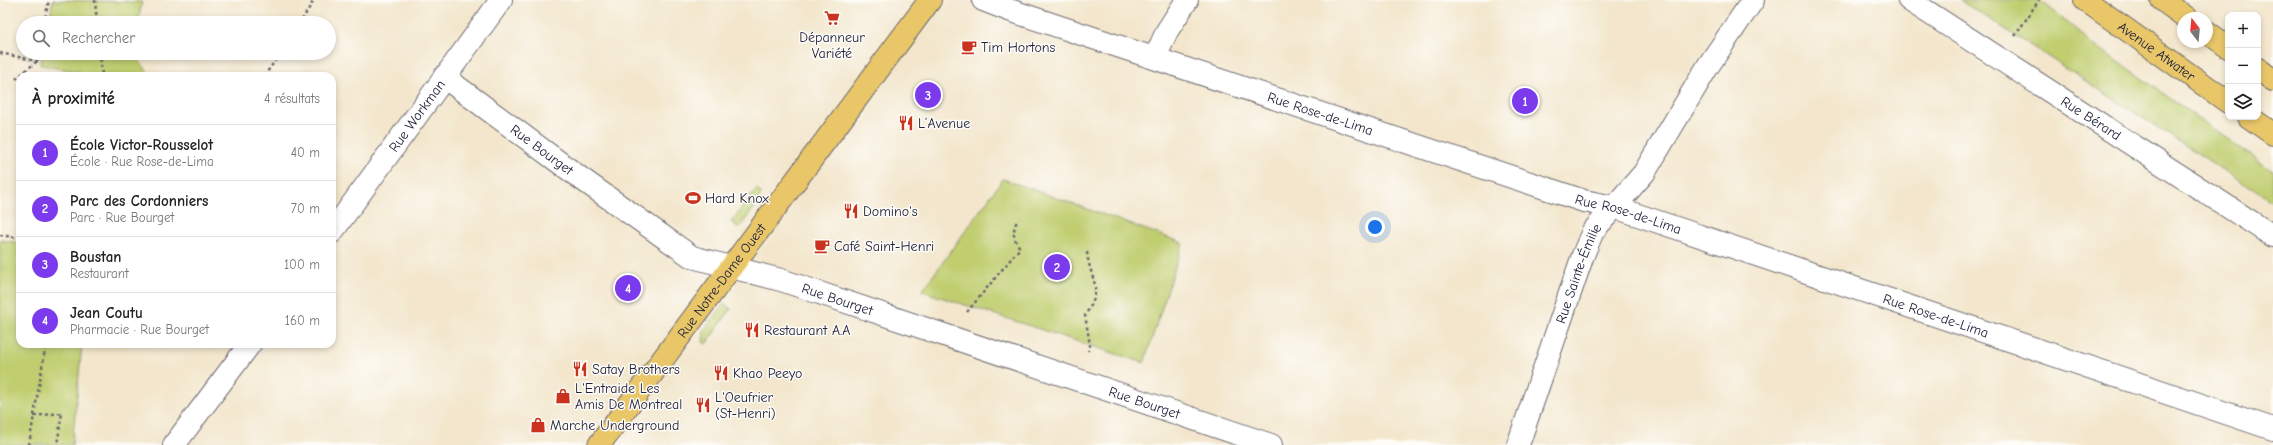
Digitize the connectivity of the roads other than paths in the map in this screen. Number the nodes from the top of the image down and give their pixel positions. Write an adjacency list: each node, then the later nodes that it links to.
1 (501, 0): 14 (street, Rue Workman)
2 (930, 0): 22 (main road, Rue Notre-Dame Ouest)
3 (983, 0): 12 (street, Rue Rose-de-Lima)
4 (1187, 0): 12 (street)
5 (1753, 0): 19 (street, Rue Sainte-Émilie)
6 (1909, 0): 21 (street, Rue Bérard)
7 (2085, 0): 16 (main road, Avenue Atwater)
8 (2162, 0): 9 (main road)
9 (2179, 12)
10 (2213, 36): 11 (main road)
11 (2225, 45)
12 (1155, 58): 19 (street, Rue Rose-de-Lima)
13 (2261, 71): 15 (main road)
14 (444, 77): 20 (street, Rue Workman); 22 (street, Rue Bourget)
15 (2273, 80)
16 (2225, 100)
17 (2253, 120): 18 (main road)
18 (2273, 134)
19 (1614, 207): 24 (street, Rue Rose-de-Lima); 28 (street, Rue Sainte-Émilie)
20 (336, 226)
21 (2273, 236)
22 (730, 267): 26 (main road, Rue Notre-Dame Ouest); 27 (street, Rue Bourget)
23 (247, 348): 25 (street)
24 (2273, 429)
25 (174, 445)
26 (599, 445)
27 (1271, 445)
28 (1518, 445)

